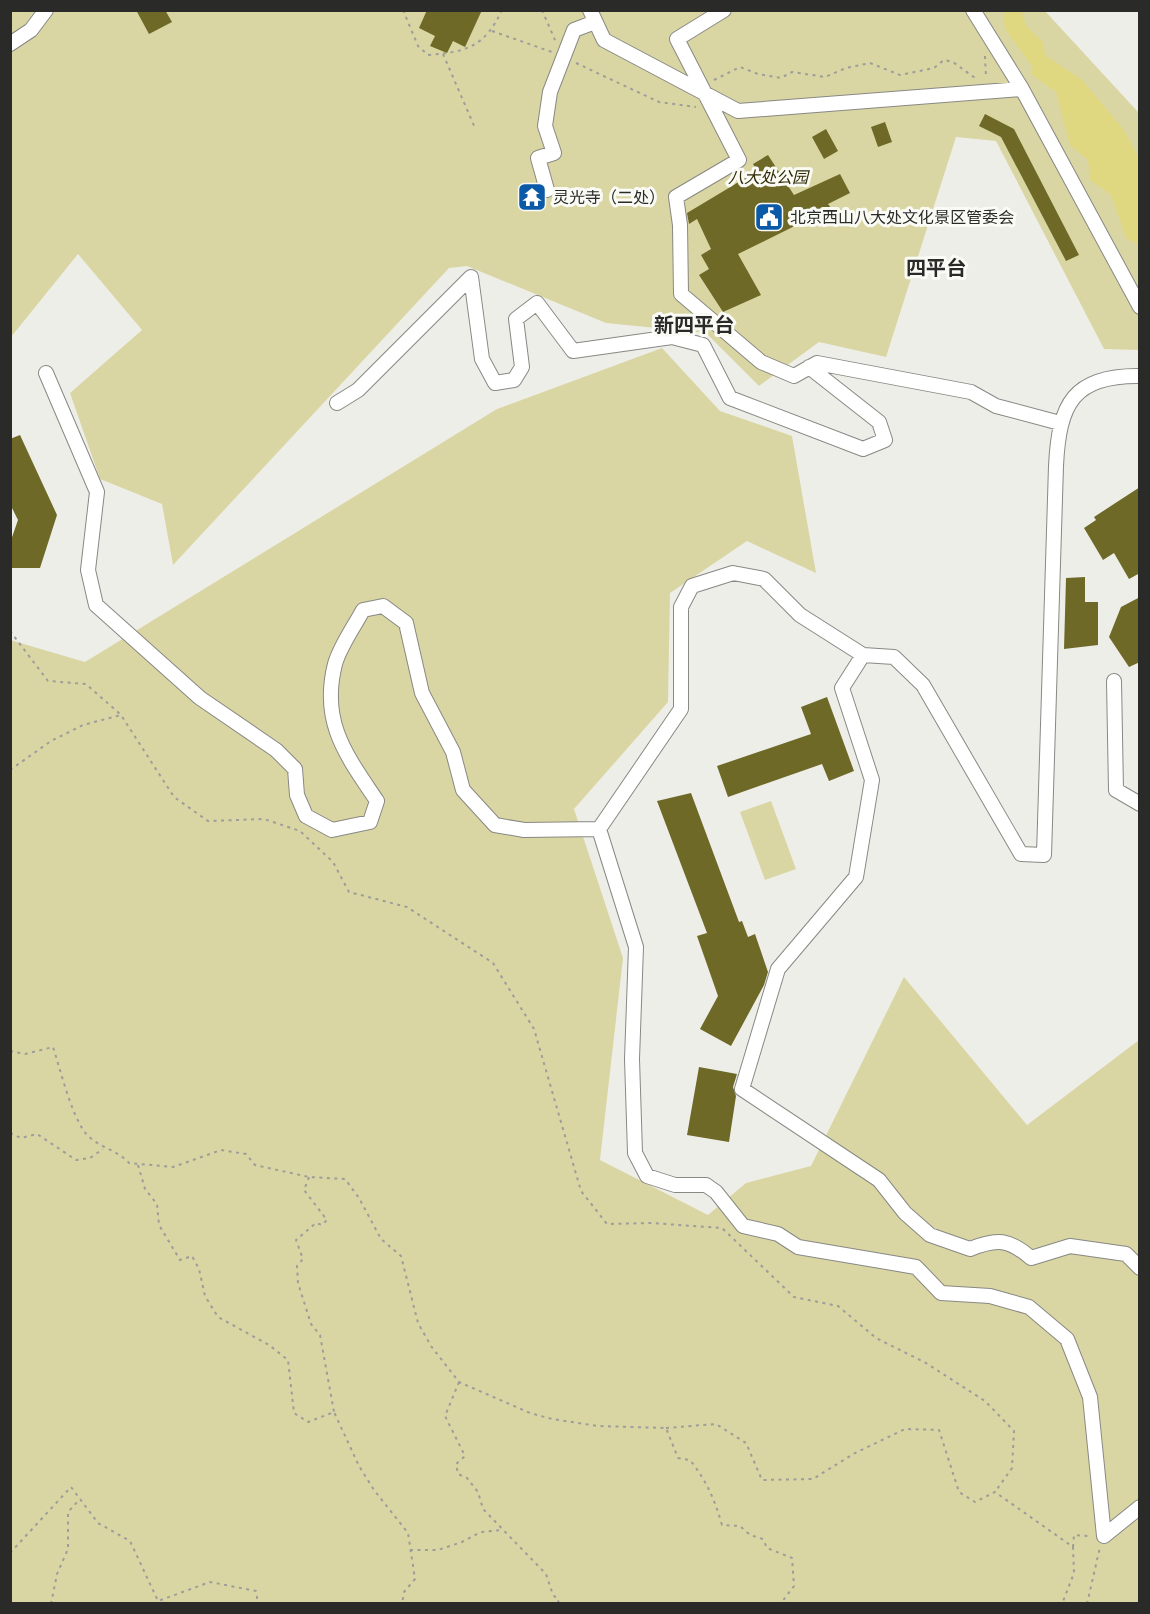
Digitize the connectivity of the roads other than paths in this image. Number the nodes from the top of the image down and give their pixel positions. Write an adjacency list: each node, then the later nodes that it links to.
1 (46, 10): 5 (street)
2 (724, 10): 7 (street)
3 (973, 10): 6 (street)
4 (592, 16): 7 (street); 8 (street)
5 (10, 44)
6 (1022, 89): 7 (street); 9 (street)
7 (706, 94): 10 (street)
8 (547, 190)
9 (1140, 307)
10 (809, 367): 13 (street); 14 (street)
11 (46, 373): 18 (street)
12 (1140, 376): 14 (street)
13 (337, 403)
14 (1060, 423): 15 (street)
15 (863, 655): 18 (street); 19 (street)
16 (1114, 681): 17 (street)
17 (1140, 804)
18 (599, 829): 20 (street)
19 (1140, 1268)
20 (1140, 1507)

